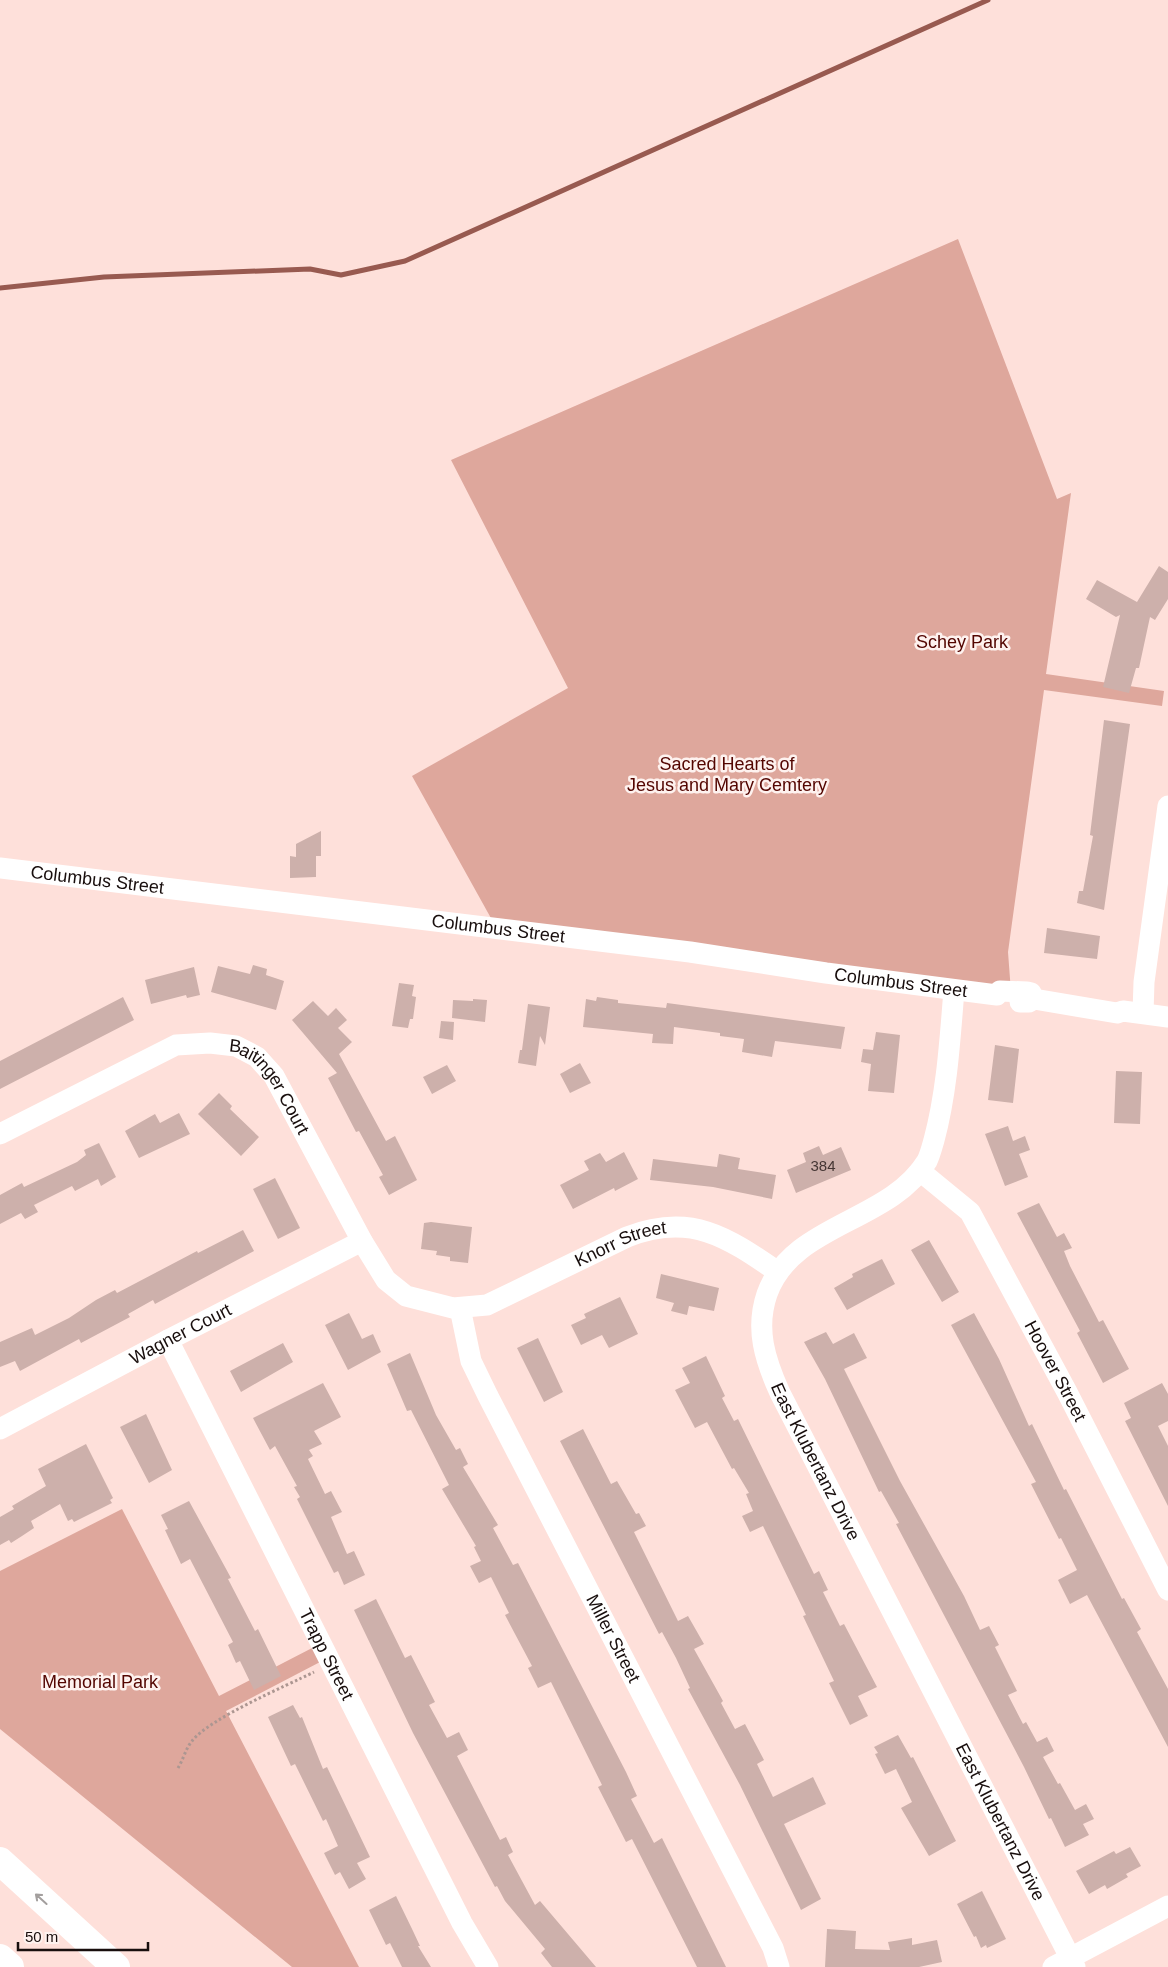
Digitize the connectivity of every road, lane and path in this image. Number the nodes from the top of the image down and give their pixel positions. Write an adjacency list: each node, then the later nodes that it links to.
1 (1168, 806): 4 (street)
2 (0, 868): 3 (street, Columbus Street)
3 (954, 990): 4 (street, Columbus Street); 7 (street, East Klubertanz Drive)
4 (1133, 1012): 5 (street, Columbus Street)
5 (1168, 1017)
6 (0, 1134): 8 (street, Baitinger Court)
7 (920, 1170): 9 (street, East Klubertanz Drive); 13 (street, Hoover Street)
8 (362, 1241): 10 (street, Baitinger Court); 11 (street, Wagner Court)
9 (778, 1272): 10 (street, Knorr Street); 19 (street, East Klubertanz Drive)
10 (460, 1308): 23 (street, Miller Street)
11 (168, 1340): 12 (street, Wagner Court); 14 (street, Trapp Street)
12 (0, 1430)
13 (1168, 1590)
14 (331, 1664): 15 (path); 22 (street, Trapp Street)
15 (178, 1768)
16 (0, 1861): 21 (highway, one-way to 16)
17 (1168, 1906): 19 (street)
18 (0, 1958): 20 (highway)
19 (1066, 1964)
20 (10, 1967)
21 (116, 1967)
22 (488, 1967)
23 (778, 1967)

